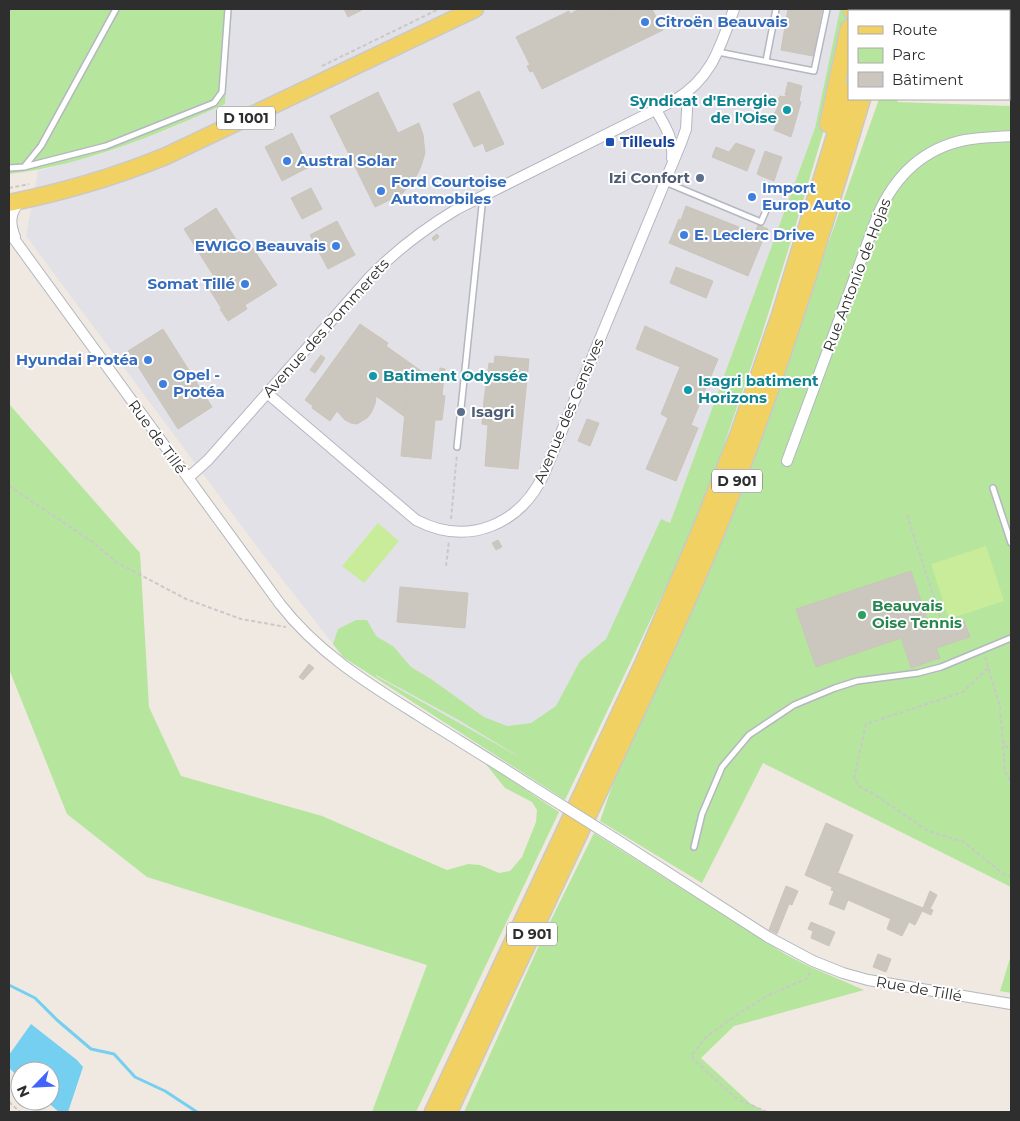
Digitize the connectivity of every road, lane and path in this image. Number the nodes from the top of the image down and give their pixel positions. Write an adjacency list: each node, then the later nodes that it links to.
1 (116, 9): 20 (lane)
2 (228, 9): 20 (lane)
3 (439, 9): 12 (path)
4 (459, 9): 27 (main road, D 1001)
5 (474, 9): 27 (main road, D 1001)
6 (734, 9): 10 (street, Avenue des Pommerets)
7 (776, 9): 11 (lane)
8 (827, 9): 11 (lane)
9 (848, 33): 31 (main road)
10 (718, 52): 11 (lane); 13 (street, Avenue des Pommerets)
11 (766, 61)
12 (319, 67)
13 (688, 92): 17 (street, Avenue des Pommerets); 19 (street, Avenue des Censives)
14 (848, 93): 31 (main road, D 901)
15 (862, 100): 26 (main road, D 901)
16 (874, 100): 26 (main road)
17 (656, 110): 19 (street, Avenue des Censives); 25 (street, Avenue des Pommerets)
18 (1011, 136): 34 (street, Rue Antonio de Hojas)
19 (672, 164): 22 (street, Avenue des Censives)
20 (24, 167): 21 (lane)
21 (9, 168)
22 (664, 181): 28 (lane); 39 (street, Avenue des Censives)
23 (34, 183): 24 (path)
24 (9, 188)
25 (484, 195): 32 (street, Avenue des Pommerets); 33 (lane)
26 (833, 196): 57 (main road, D 901)
27 (13, 200): 30 (street, Rue de Tillé)
28 (768, 206)
29 (9, 232): 30 (street, Rue de Tillé)
30 (17, 242): 35 (street, Rue de Tillé)
31 (780, 316): 56 (main road, D 901)
32 (267, 393): 35 (street, Avenue des Pommerets); 39 (street, Avenue des Censives)
33 (458, 446): 39 (path)
34 (787, 461)
35 (188, 478): 43 (street, Rue de Tillé)
36 (9, 486): 43 (path)
37 (993, 488): 40 (lane)
38 (907, 515): 42 (path)
39 (450, 531): 41 (path)
40 (1011, 543)
41 (446, 566)
42 (943, 625)
43 (301, 629): 52 (street, Rue de Tillé, bridge)
44 (1011, 638): 45 (lane)
45 (983, 650): 46 (path); 50 (lane)
46 (988, 668): 47 (path); 51 (path)
47 (1002, 740): 48 (path); 49 (path)
48 (1011, 752)
49 (1011, 782)
50 (694, 847)
51 (1011, 876)
52 (813, 961): 53 (street, Rue de Tillé); 58 (path)
53 (1011, 1004)
54 (9, 1102): 55 (path)
55 (20, 1112)
56 (433, 1112)
57 (449, 1112)
58 (767, 1112)

